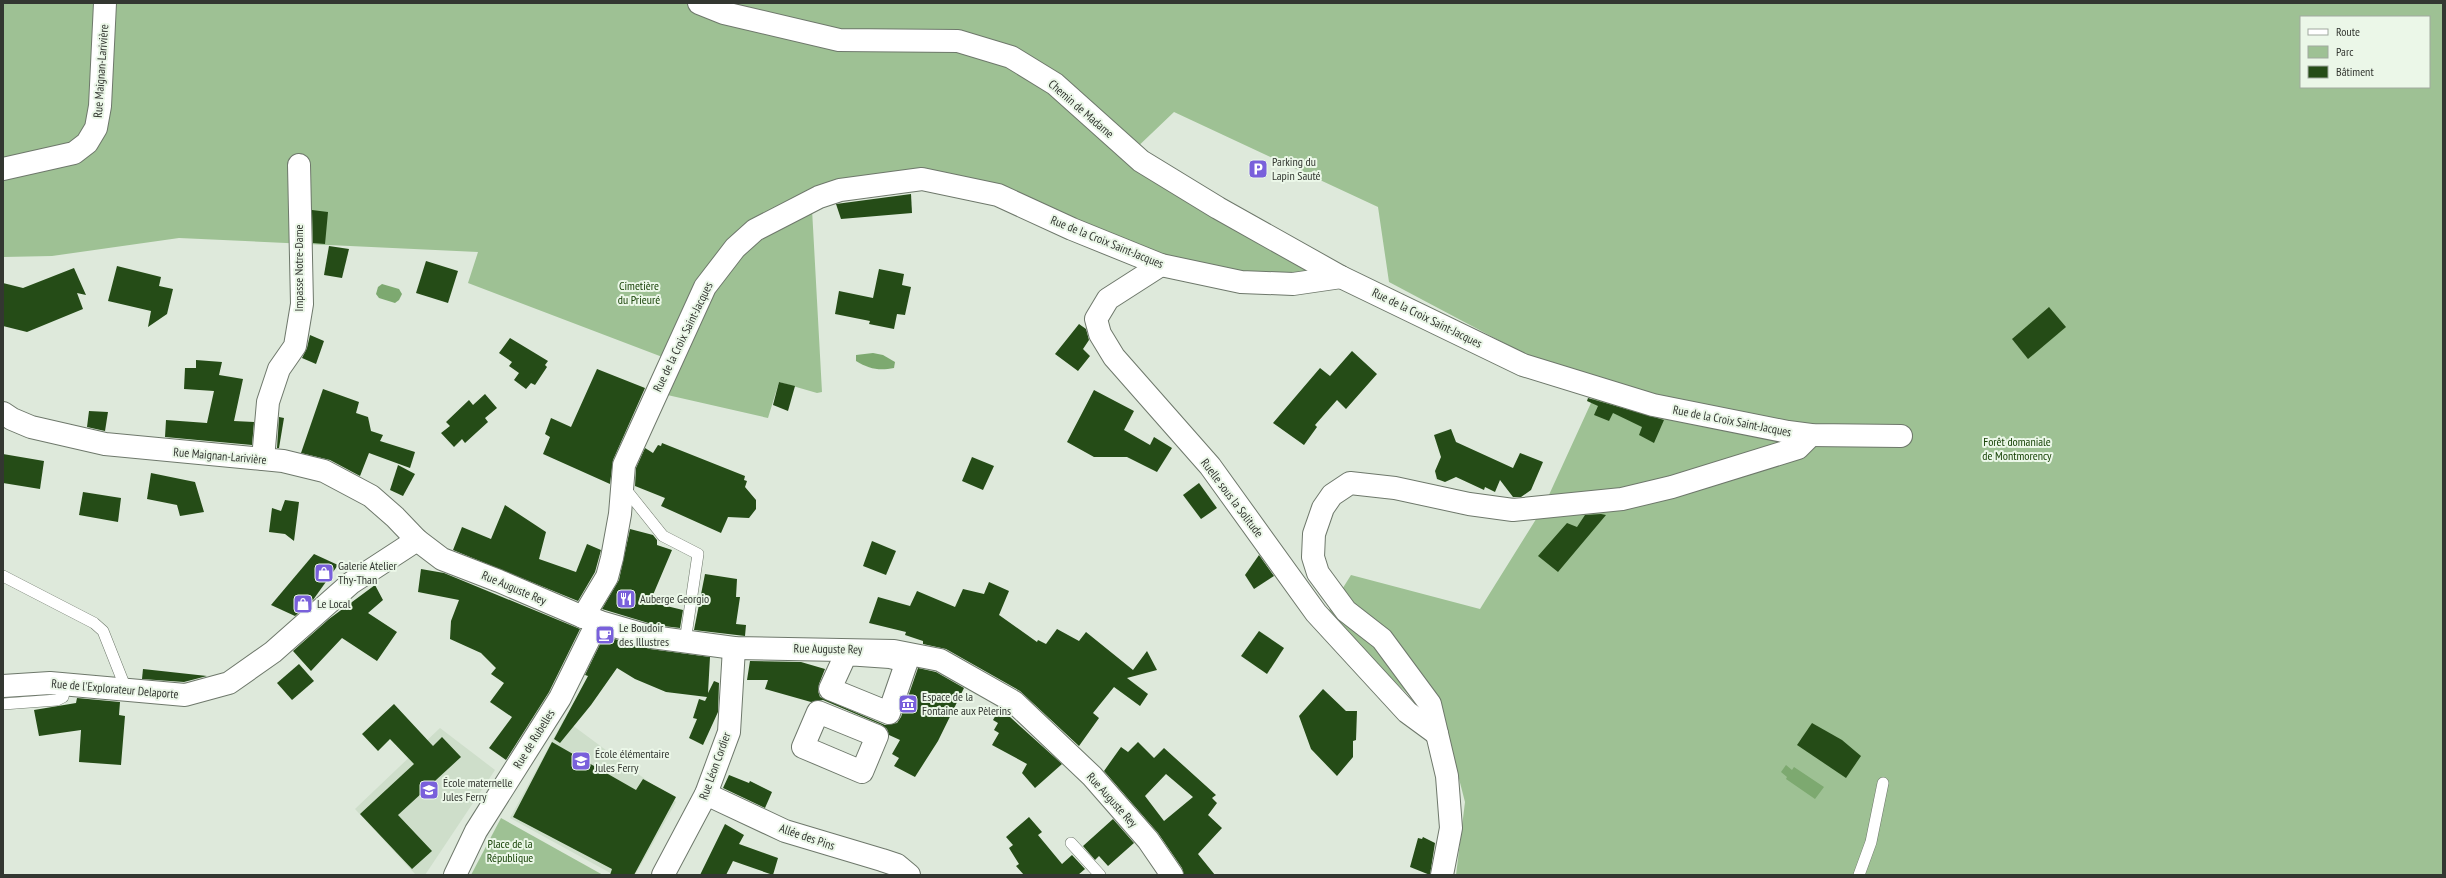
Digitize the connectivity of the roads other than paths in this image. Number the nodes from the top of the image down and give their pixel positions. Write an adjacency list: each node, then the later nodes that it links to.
1 (106, 3): 4 (street, Rue Maignan-Larivière)
2 (699, 3): 6 (street, Chemin de Madame)
3 (299, 165): 10 (street, Impasse Notre-Dame)
4 (3, 168)
5 (1161, 265): 6 (street, Rue de la Croix Saint-Jacques); 11 (street, Rue de la Croix Saint-Jacques); 21 (street, Ruelle sous la Solitude)
6 (1342, 277): 8 (street, Rue de la Croix Saint-Jacques)
7 (3, 413): 10 (street, Rue Maignan-Larivière)
8 (1811, 435): 9 (street, Rue de la Croix Saint-Jacques); 21 (street)
9 (1901, 436)
10 (263, 460): 12 (street, Rue Maignan-Larivière)
11 (622, 484): 14 (street, Rue de la Croix Saint-Jacques); 15 (lane)
12 (417, 540): 14 (street, Rue Auguste Rey); 19 (street, Rue de l'Explorateur Delaporte)
13 (3, 576): 19 (lane)
14 (590, 619): 15 (street, Rue Auguste Rey); 25 (street, Rue de Rubelles)
15 (685, 642): 16 (street, Rue Auguste Rey)
16 (734, 648): 23 (street, Rue Léon Cordier); 29 (street, Rue Auguste Rey)
17 (66, 684): 18 (street, Rue de l'Explorateur Delaporte); 19 (street, Rue de l'Explorateur Delaporte); 20 (lane)
18 (3, 686)
19 (126, 690)
20 (3, 704)
21 (1437, 734): 30 (street)
22 (1883, 782): 31 (lane)
23 (706, 794): 26 (street, Rue Léon Cordier); 27 (street, Allée des Pins)
24 (1071, 843): 28 (lane)
25 (455, 875)
26 (663, 875)
27 (909, 875)
28 (1100, 875)
29 (1172, 875)
30 (1442, 875)
31 (1859, 875)

